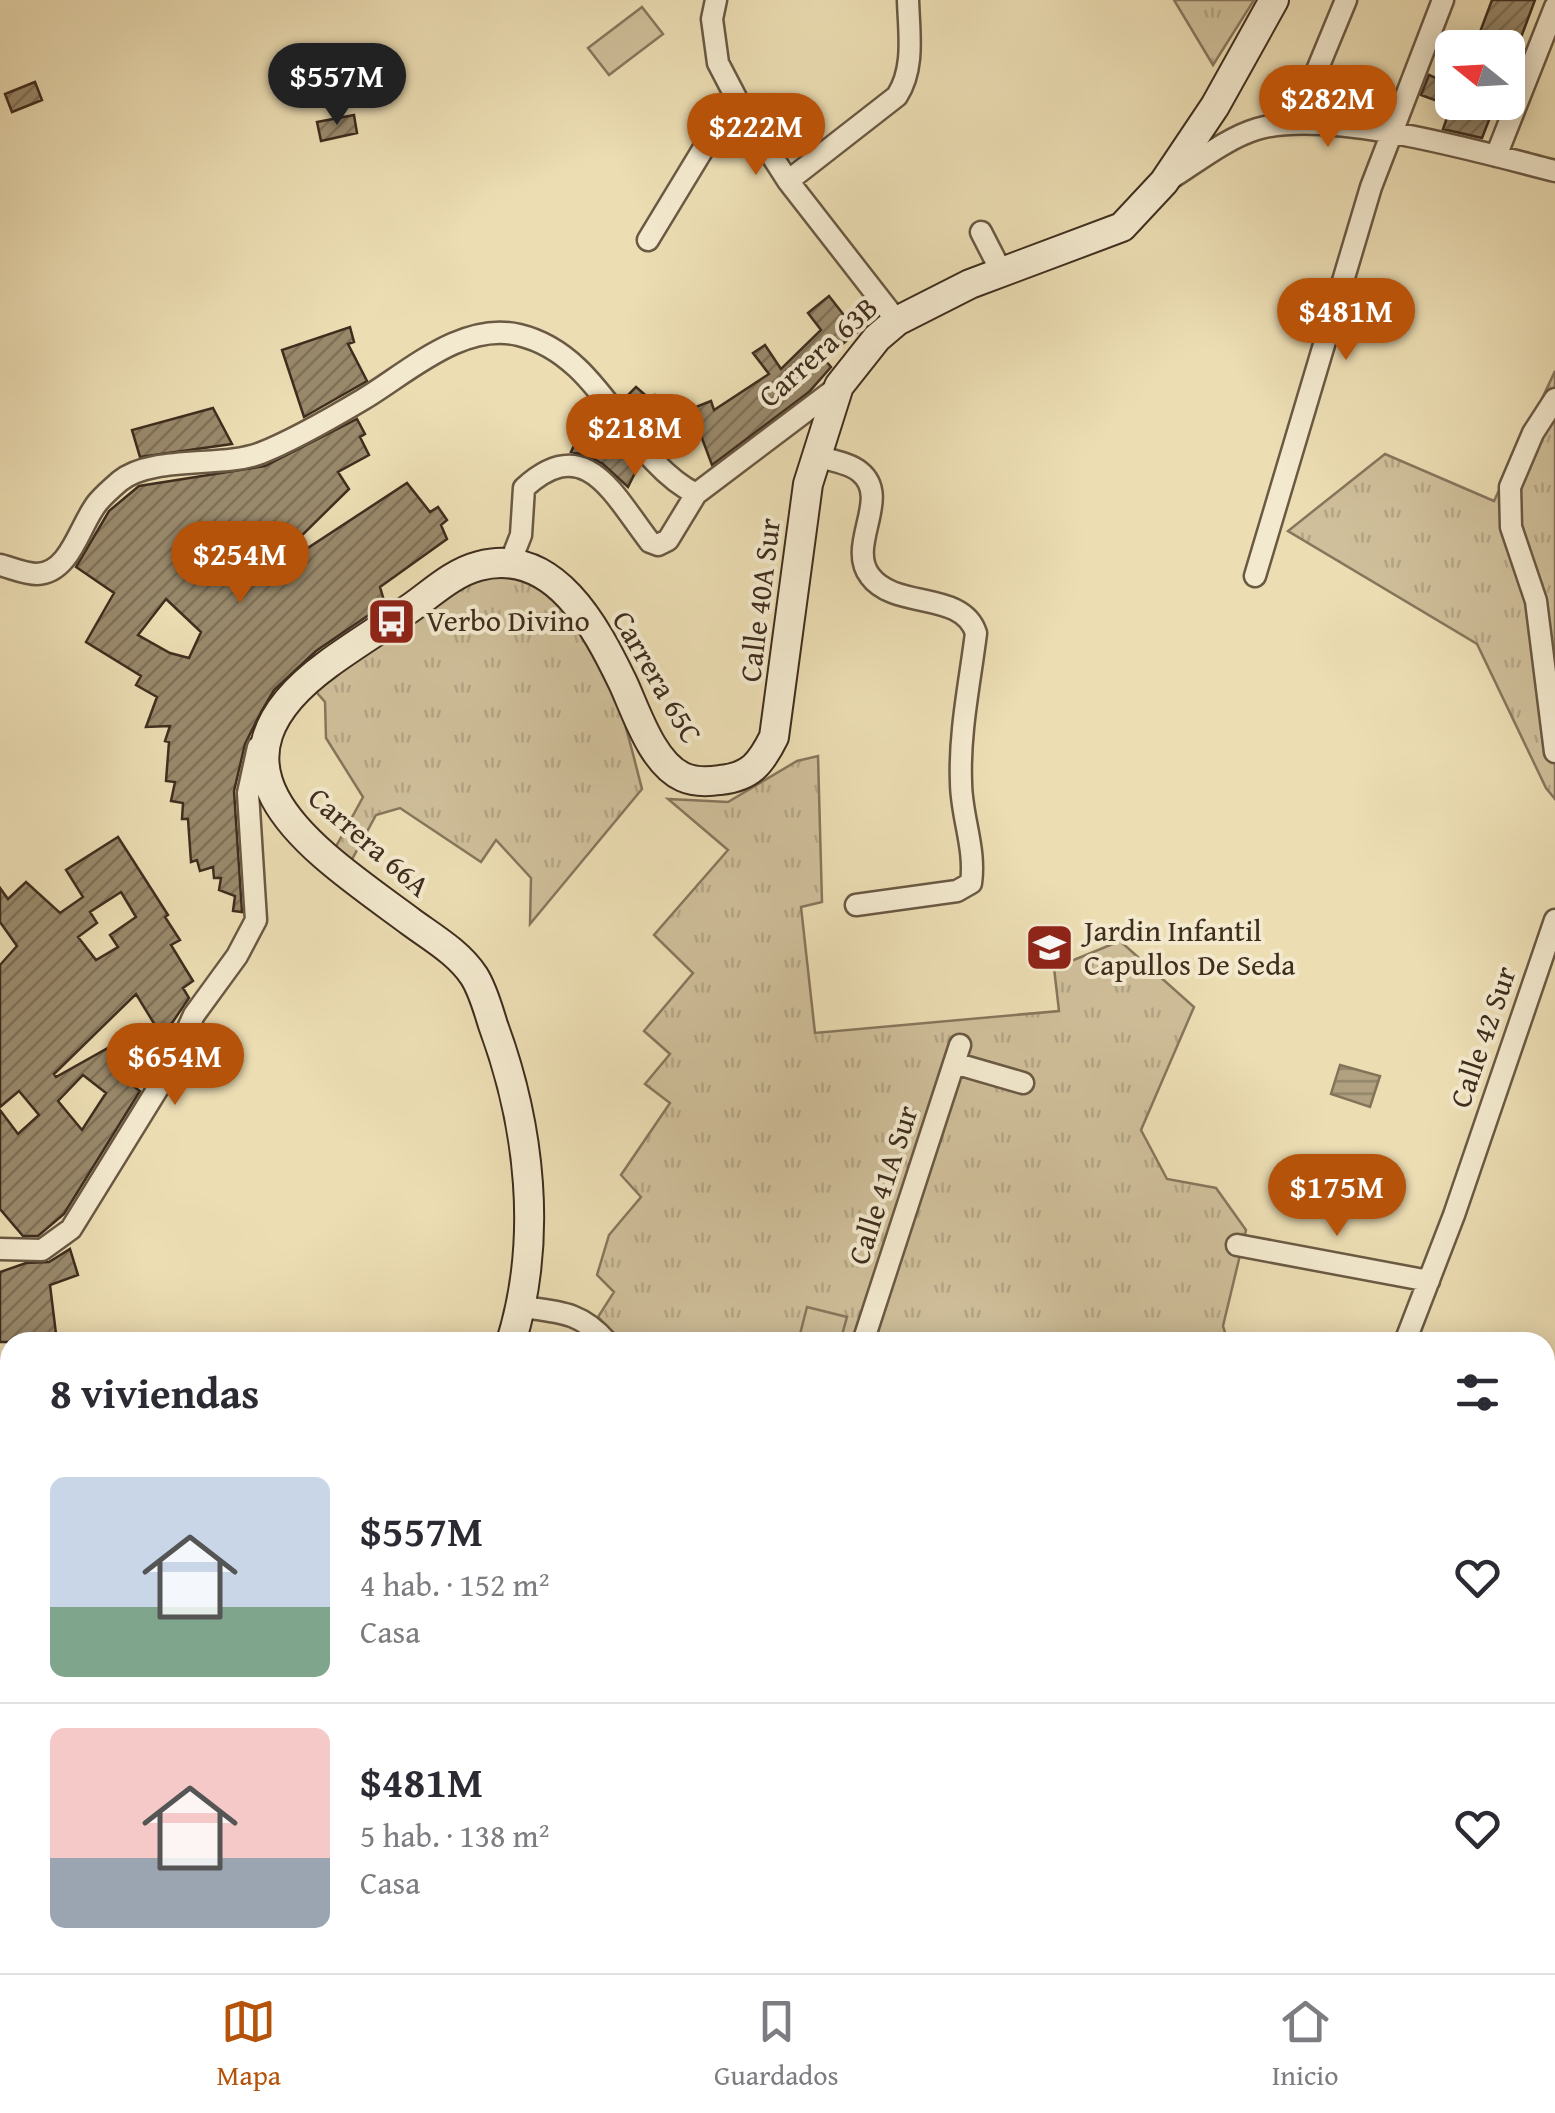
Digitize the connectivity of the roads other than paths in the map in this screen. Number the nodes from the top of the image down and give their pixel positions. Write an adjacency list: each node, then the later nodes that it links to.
1 (716, 0): 7 (street)
2 (908, 0): 12 (street)
3 (1274, 0): 13 (main road, Carrera 63B)
4 (1346, 0): 8 (street)
5 (1443, 0): 9 (street)
6 (1555, 7): 10 (street)
7 (743, 111): 12 (street); 15 (street)
8 (1296, 121): 9 (street); 13 (street)
9 (1392, 134): 10 (street); 24 (street)
10 (1496, 156): 11 (street)
11 (1555, 171)
12 (788, 181): 17 (street)
13 (1164, 182): 16 (main road, Carrera 63B)
14 (981, 232): 16 (street)
15 (648, 240)
16 (1001, 271): 17 (main road, Carrera 63B)
17 (897, 322): 18 (main road, Carrera 63B)
18 (839, 386): 20 (main road, Calle 40A Sur); 21 (street, Carrera 63B)
19 (1555, 399): 26 (street)
20 (816, 456): 27 (main road, Calle 40A Sur); 28 (street)
21 (696, 494): 22 (street); 23 (street)
22 (510, 563): 25 (main road); 27 (main road, Carrera 65C)
23 (0, 565)
24 (1254, 576)
25 (269, 728): 32 (street); 34 (main road, Carrera 66A)
26 (1555, 752)
27 (706, 782)
28 (856, 905)
29 (1555, 920): 33 (street, Calle 42 Sur)
30 (1023, 1083): 37 (street, Calle 41A Sur)
31 (1237, 1245): 33 (street)
32 (0, 1249)
33 (1429, 1281): 38 (street, Calle 42 Sur)
34 (522, 1307): 35 (main road); 36 (street)
35 (513, 1332)
36 (598, 1332)
37 (867, 1332)
38 (1409, 1332)

